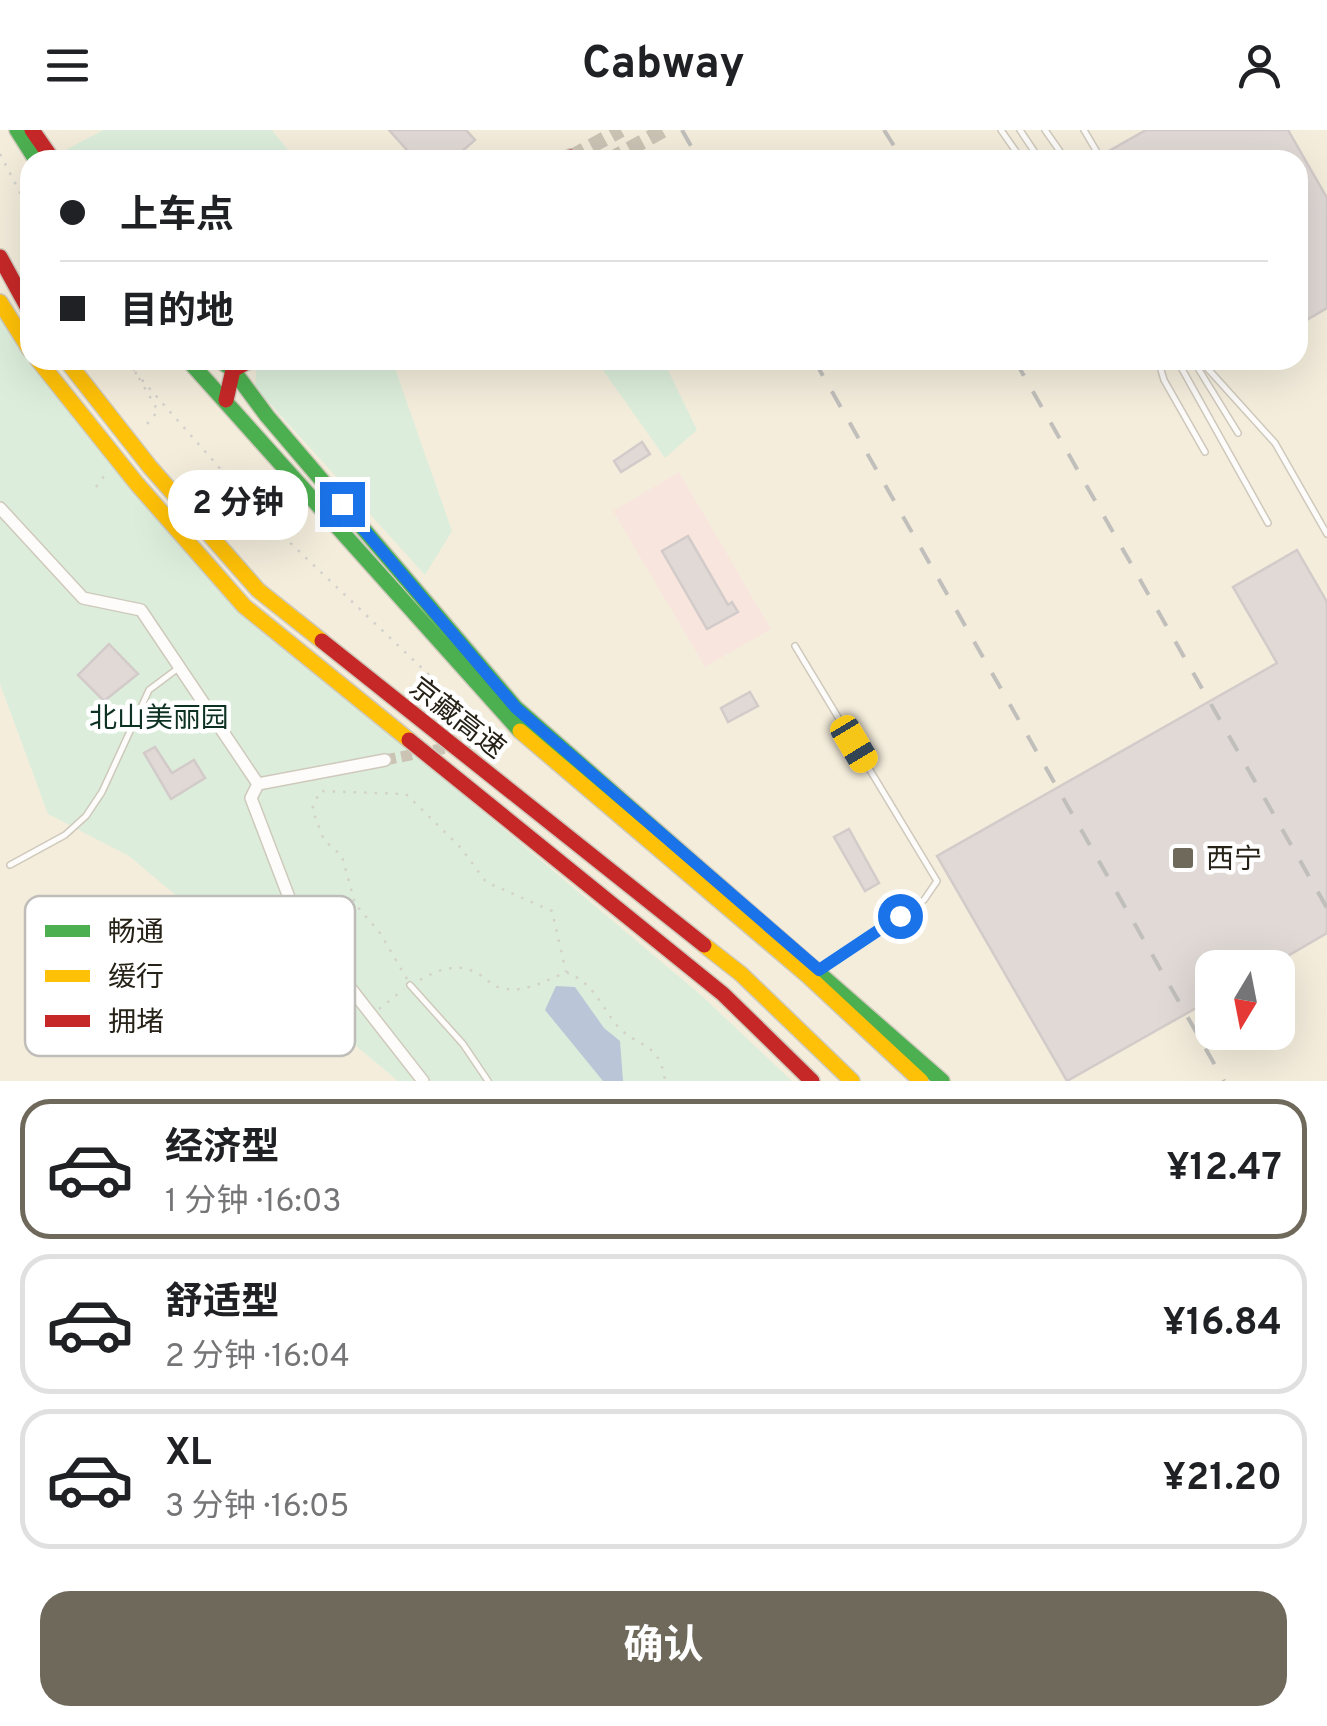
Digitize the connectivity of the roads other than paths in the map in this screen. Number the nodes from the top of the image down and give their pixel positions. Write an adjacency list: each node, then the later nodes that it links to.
1 (0, 257): 2 (main road)
2 (20, 294)
3 (0, 302): 4 (main road)
4 (20, 334)
5 (46, 370): 33 (main road, 京藏高速)
6 (74, 370): 34 (main road, 京藏高速)
7 (197, 370): 15 (main road)
8 (220, 370): 15 (main road)
9 (224, 370): 16 (main road)
10 (230, 370): 28 (main road)
11 (1162, 370): 18 (lane)
12 (1180, 370): 20 (lane)
13 (1203, 370): 17 (lane)
14 (1206, 370): 21 (lane)
15 (211, 386): 16 (main road)
16 (226, 400): 35 (main road)
17 (1238, 433)
18 (1205, 452)
19 (0, 508): 23 (street)
20 (1268, 522)
21 (1327, 534)
22 (795, 646): 28 (lane)
23 (178, 669): 25 (street); 26 (lane)
24 (384, 760): 25 (street)
25 (258, 784): 27 (street)
26 (10, 865)
27 (288, 896)
28 (819, 970): 36 (main road)
29 (410, 985): 32 (lane)
30 (355, 993): 31 (street)
31 (423, 1081)
32 (488, 1081)
33 (812, 1081)
34 (852, 1081)
35 (921, 1081)
36 (942, 1081)

